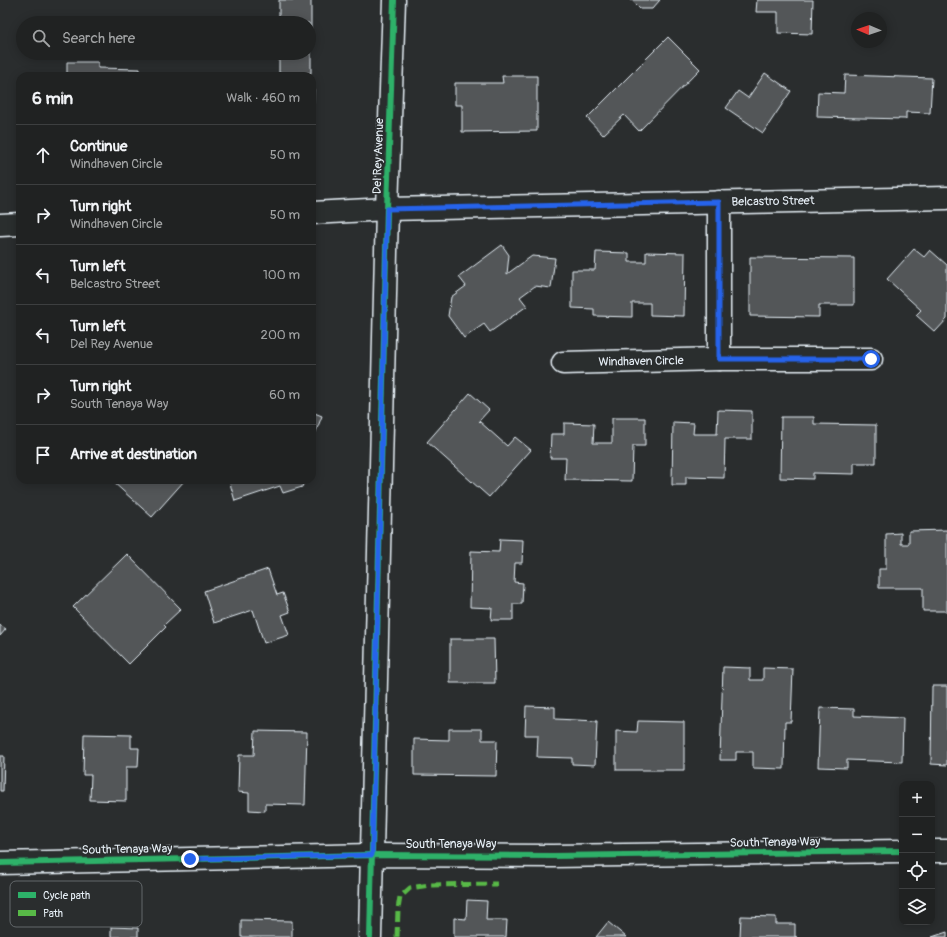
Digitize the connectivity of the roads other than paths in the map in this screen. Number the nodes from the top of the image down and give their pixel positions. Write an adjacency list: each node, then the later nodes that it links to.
1 (394, 0): 4 (street, Del Rey Avenue)
2 (947, 198): 3 (street, Belcastro Street)
3 (719, 202): 4 (street, Belcastro Street); 8 (street)
4 (387, 209): 5 (street, Belcastro Street); 14 (street, Del Rey Avenue)
5 (316, 213)
6 (16, 224): 7 (street)
7 (0, 225)
8 (719, 359): 9 (street, Windhaven Circle); 10 (street, Windhaven Circle)
9 (871, 359)
10 (563, 363)
11 (899, 851): 14 (street, South Tenaya Way)
12 (935, 851): 13 (street)
13 (947, 851)
14 (372, 855): 15 (street, South Tenaya Way); 16 (street, Del Rey Avenue)
15 (0, 863)
16 (370, 937)

